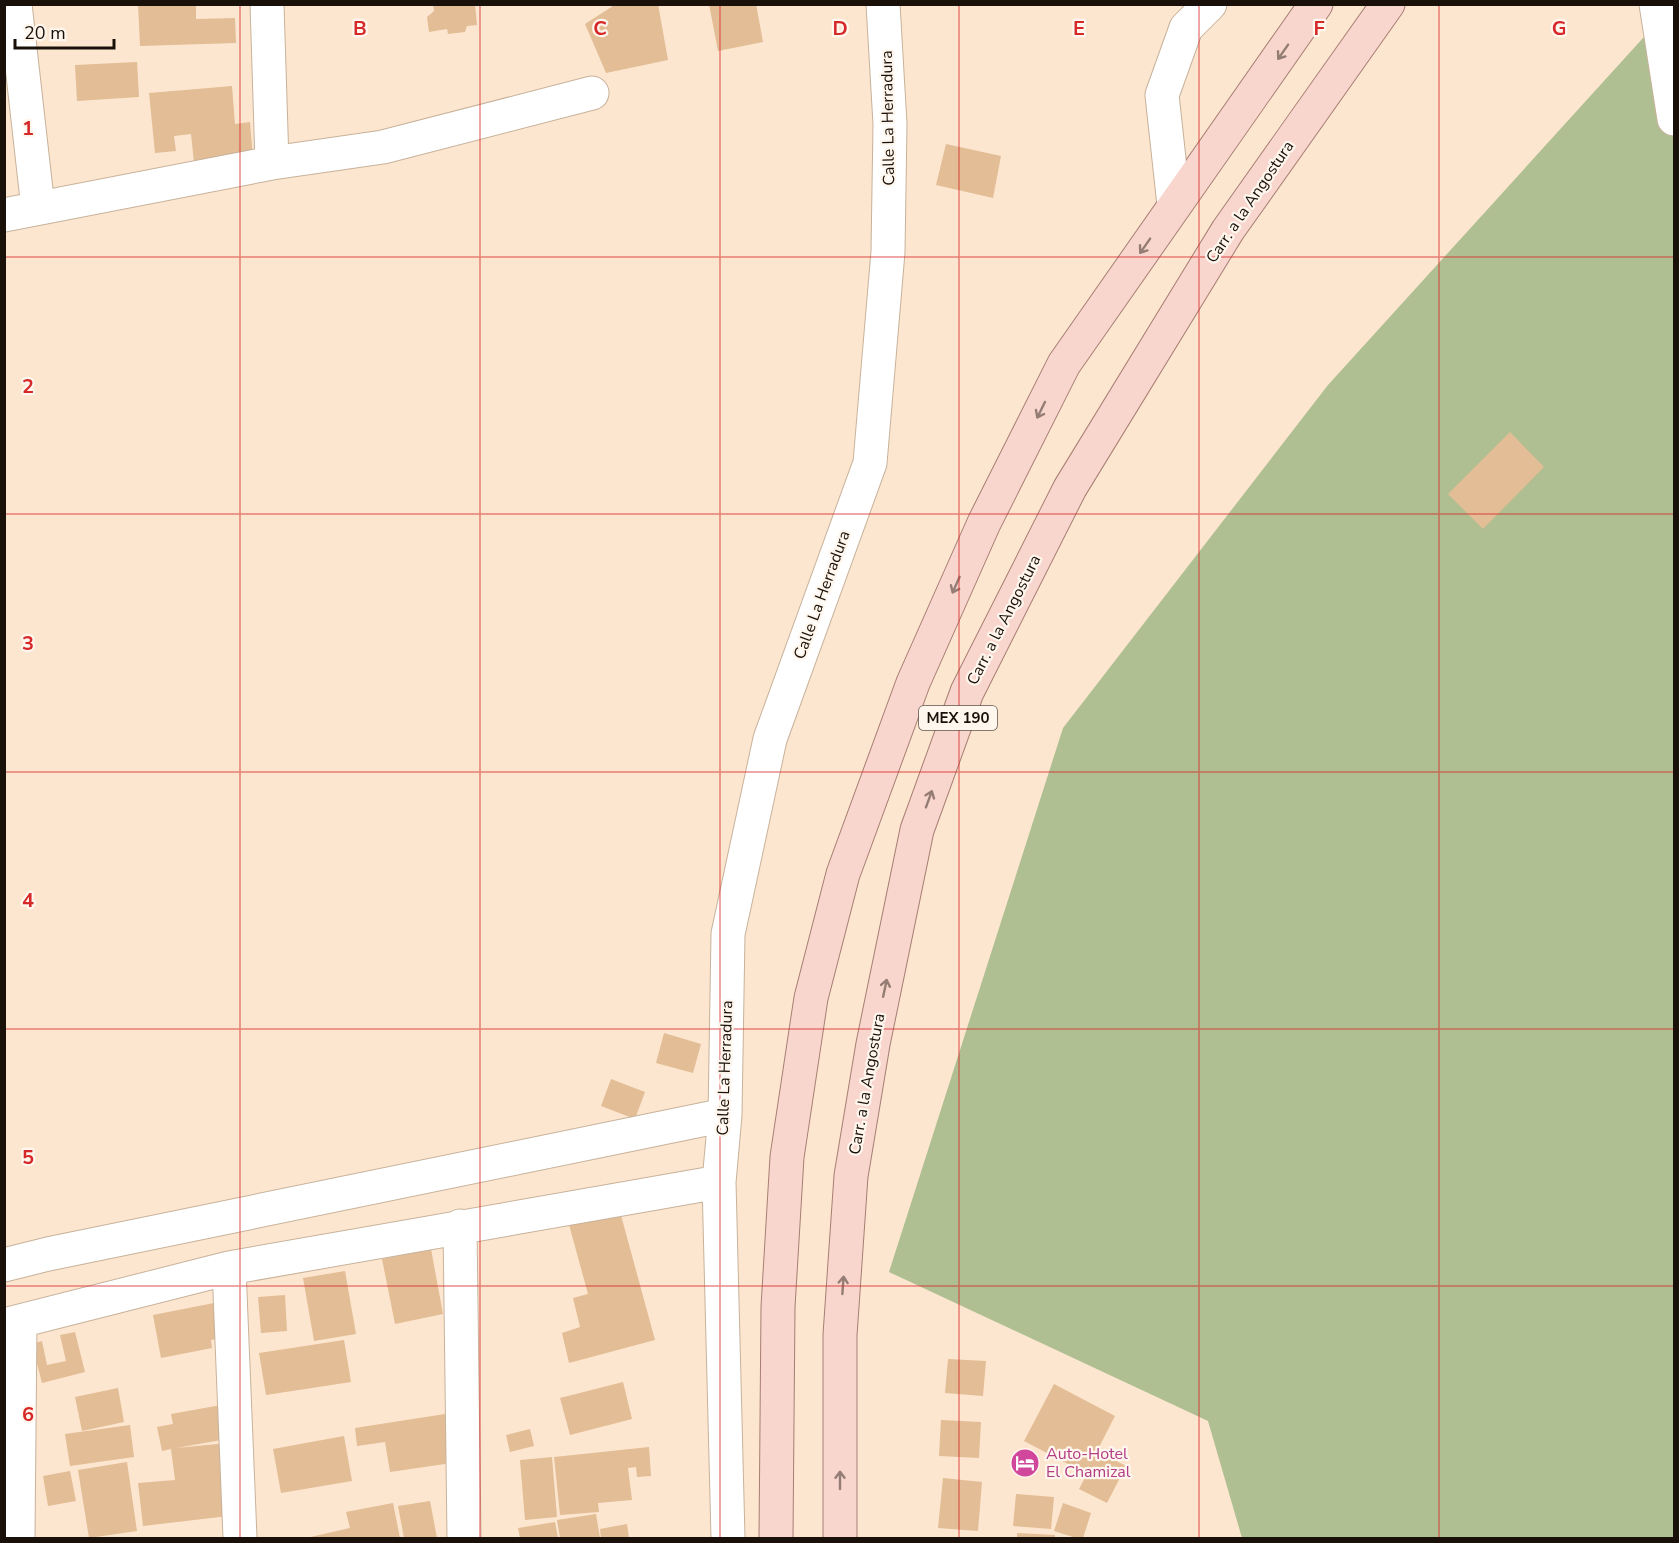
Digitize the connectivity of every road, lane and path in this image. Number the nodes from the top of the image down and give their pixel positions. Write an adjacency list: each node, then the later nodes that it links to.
1 (15, 4): 12 (street)
2 (267, 4): 10 (street)
3 (883, 4): 14 (street, Calle La Herradura)
4 (1210, 4): 11 (street)
5 (1316, 4): 11 (main road, MEX 190, one-way to 11)
6 (1388, 4): 25 (main road, Carr. a la Angostura / MEX 190, one-way to 6)
7 (1656, 4): 9 (street)
8 (592, 93): 10 (street)
9 (1674, 119)
10 (272, 163): 12 (street)
11 (1174, 205): 24 (main road, MEX 190, one-way to 24)
12 (39, 208): 13 (street)
13 (4, 215)
14 (725, 1115): 15 (street, Calle La Herradura); 17 (street)
15 (719, 1182): 16 (street); 23 (street, Calle La Herradura)
16 (460, 1226): 18 (street); 22 (street)
17 (4, 1265)
18 (229, 1268): 19 (street); 21 (street)
19 (12, 1323): 20 (street)
20 (18, 1539)
21 (240, 1539)
22 (464, 1539)
23 (728, 1539)
24 (776, 1539)
25 (840, 1539)

